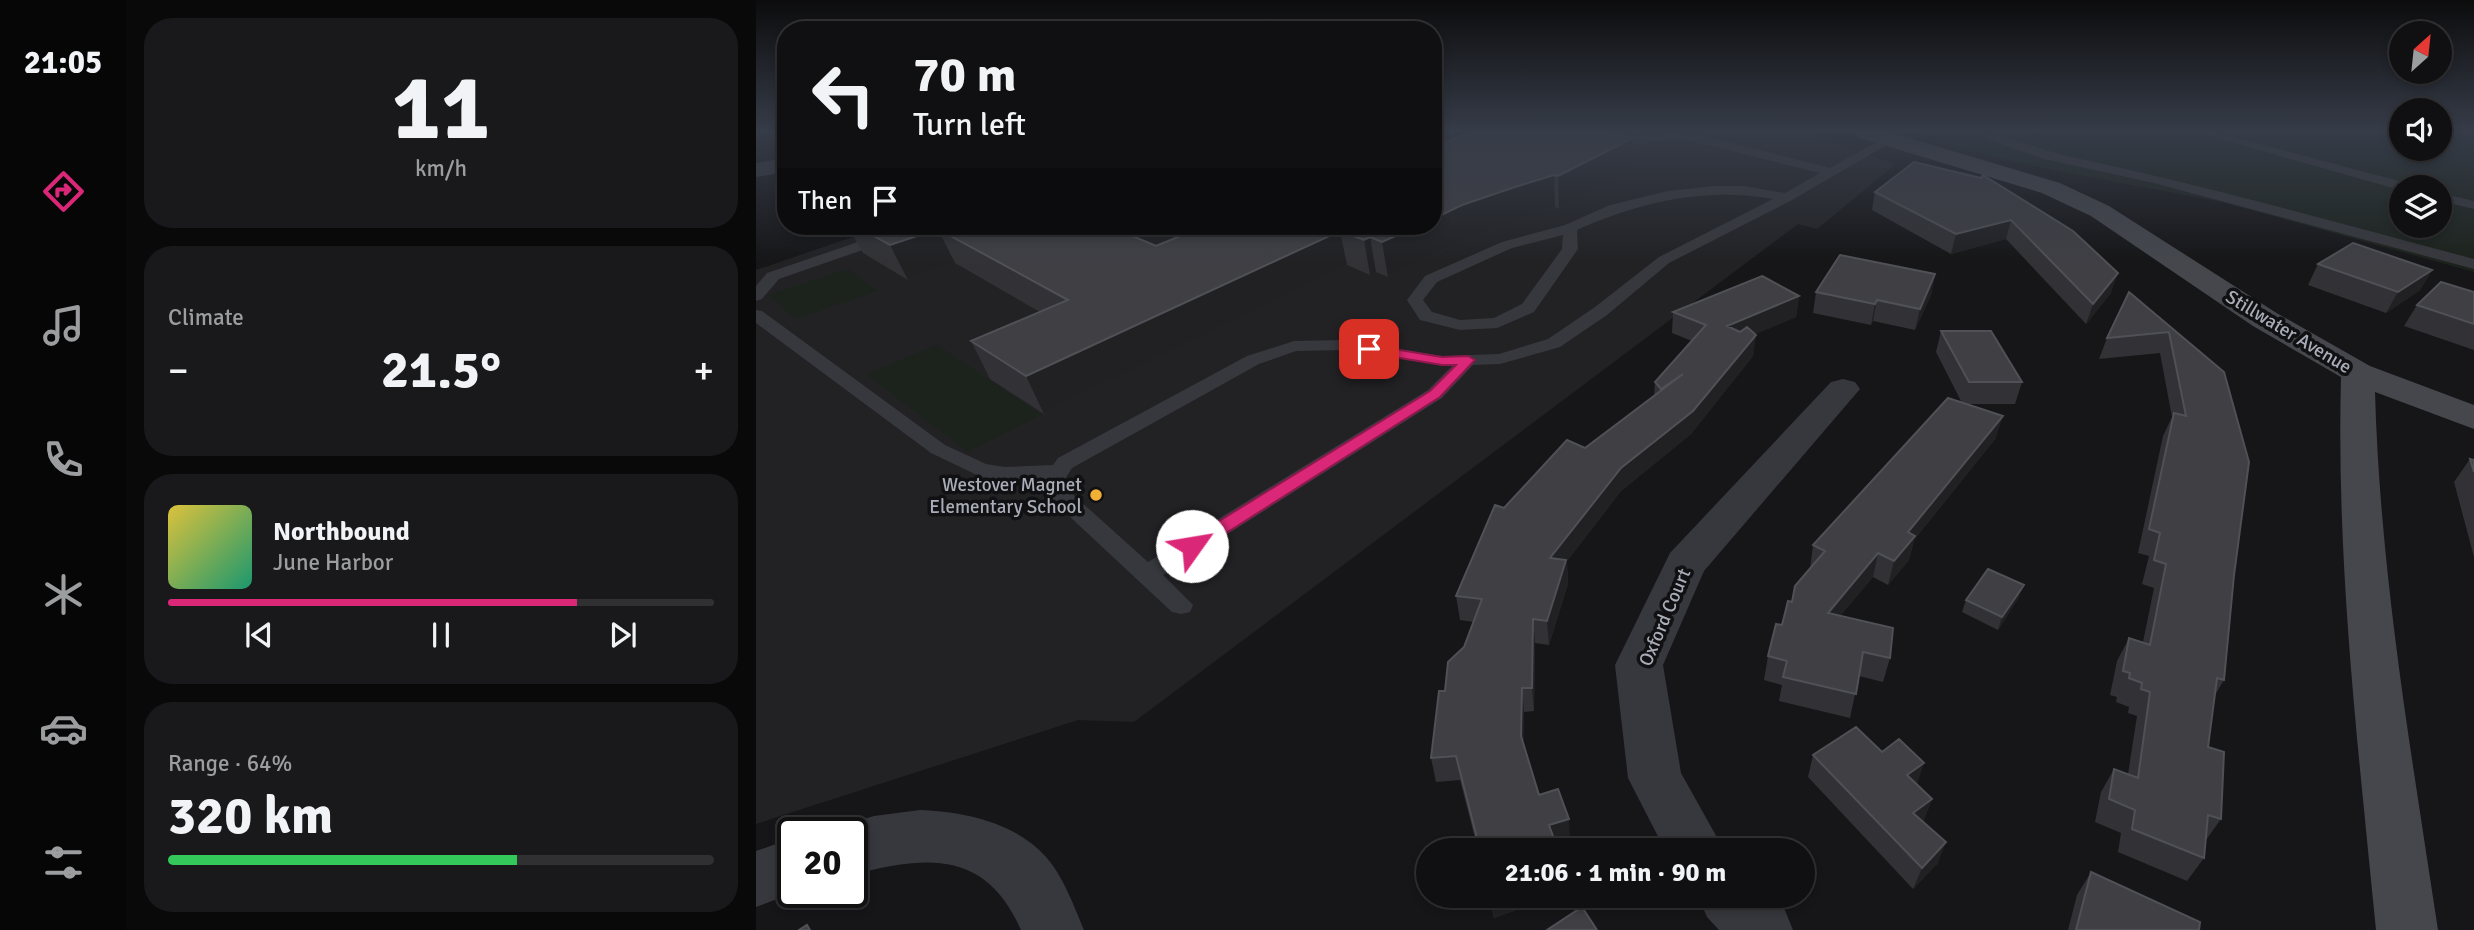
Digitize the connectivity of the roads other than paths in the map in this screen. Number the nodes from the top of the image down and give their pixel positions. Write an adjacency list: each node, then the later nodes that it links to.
1 (1826, 175): 6 (lane)
2 (2009, 175): 15 (main road, Stillwater Avenue)
3 (2139, 175): 11 (lane)
4 (2362, 175): 5 (lane)
5 (2389, 183)
6 (1787, 197): 9 (lane); 14 (lane)
7 (2452, 200): 8 (lane)
8 (2474, 205)
9 (1570, 229): 9 (lane)
10 (892, 235): 12 (lane)
11 (2474, 264)
12 (756, 296)
13 (756, 315): 18 (lane)
14 (1468, 360): 18 (lane); 19 (lane)
15 (2358, 373): 17 (main road); 28 (main road, Stillwater Avenue)
16 (1843, 389): 21 (street, Oxford Court)
17 (2474, 418)
18 (1059, 471): 19 (lane)
19 (1147, 574): 20 (lane)
20 (1181, 605)
21 (1688, 838)
22 (868, 843): 26 (street)
23 (777, 872): 24 (street)
24 (756, 879)
25 (1740, 908): 27 (street)
26 (1053, 930)
27 (1762, 930)
28 (2407, 930)

